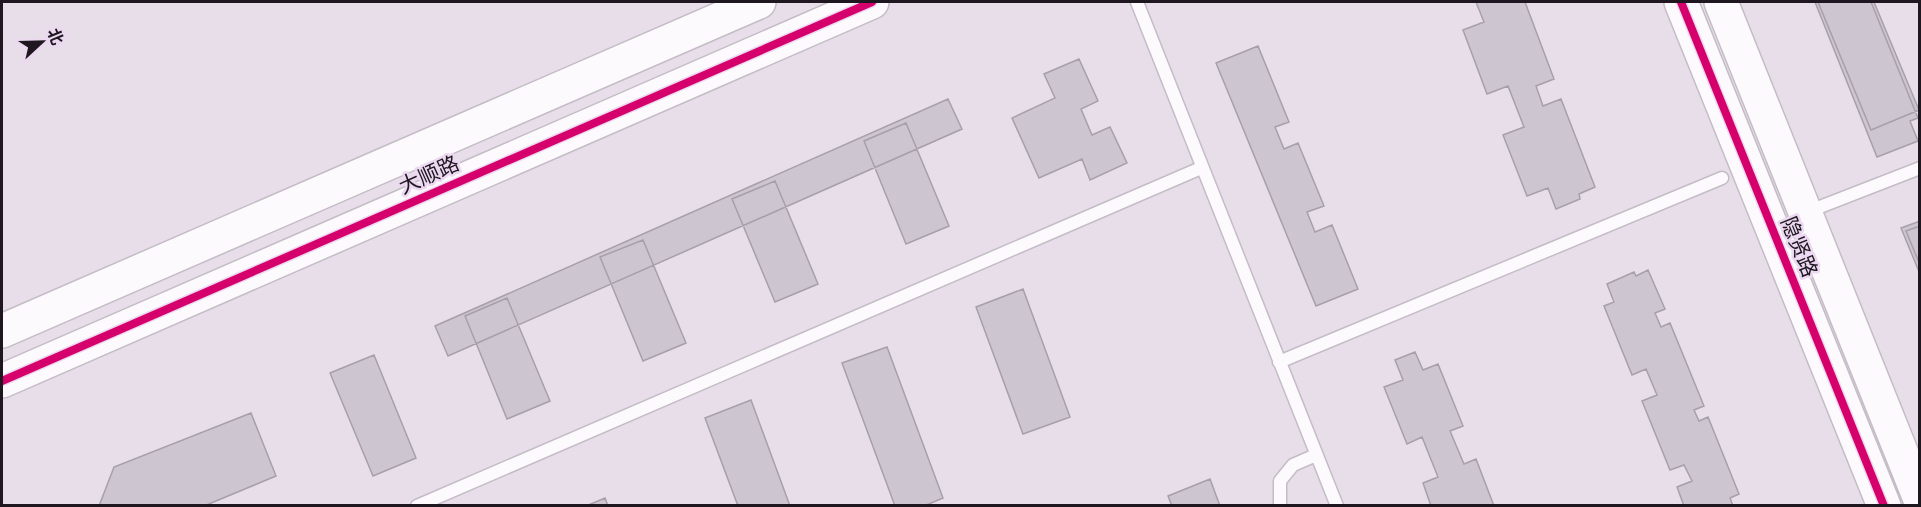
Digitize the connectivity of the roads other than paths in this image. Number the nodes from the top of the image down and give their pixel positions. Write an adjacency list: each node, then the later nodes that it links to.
1 (759, 2): 10 (street, 大顺路)
2 (872, 2): 12 (street, 大顺路)
3 (1137, 2): 11 (lane)
4 (1682, 2): 18 (street, 隐贤路)
5 (1721, 2): 14 (street, 隐贤路)
6 (1200, 168): 15 (lane)
7 (1920, 168): 9 (lane)
8 (1722, 178): 11 (lane)
9 (1812, 210)
10 (2, 331)
11 (1279, 362): 13 (lane)
12 (2, 381)
13 (1317, 455): 16 (lane); 17 (lane)
14 (1920, 499)
15 (417, 506)
16 (1280, 506)
17 (1337, 506)
18 (1884, 506)

